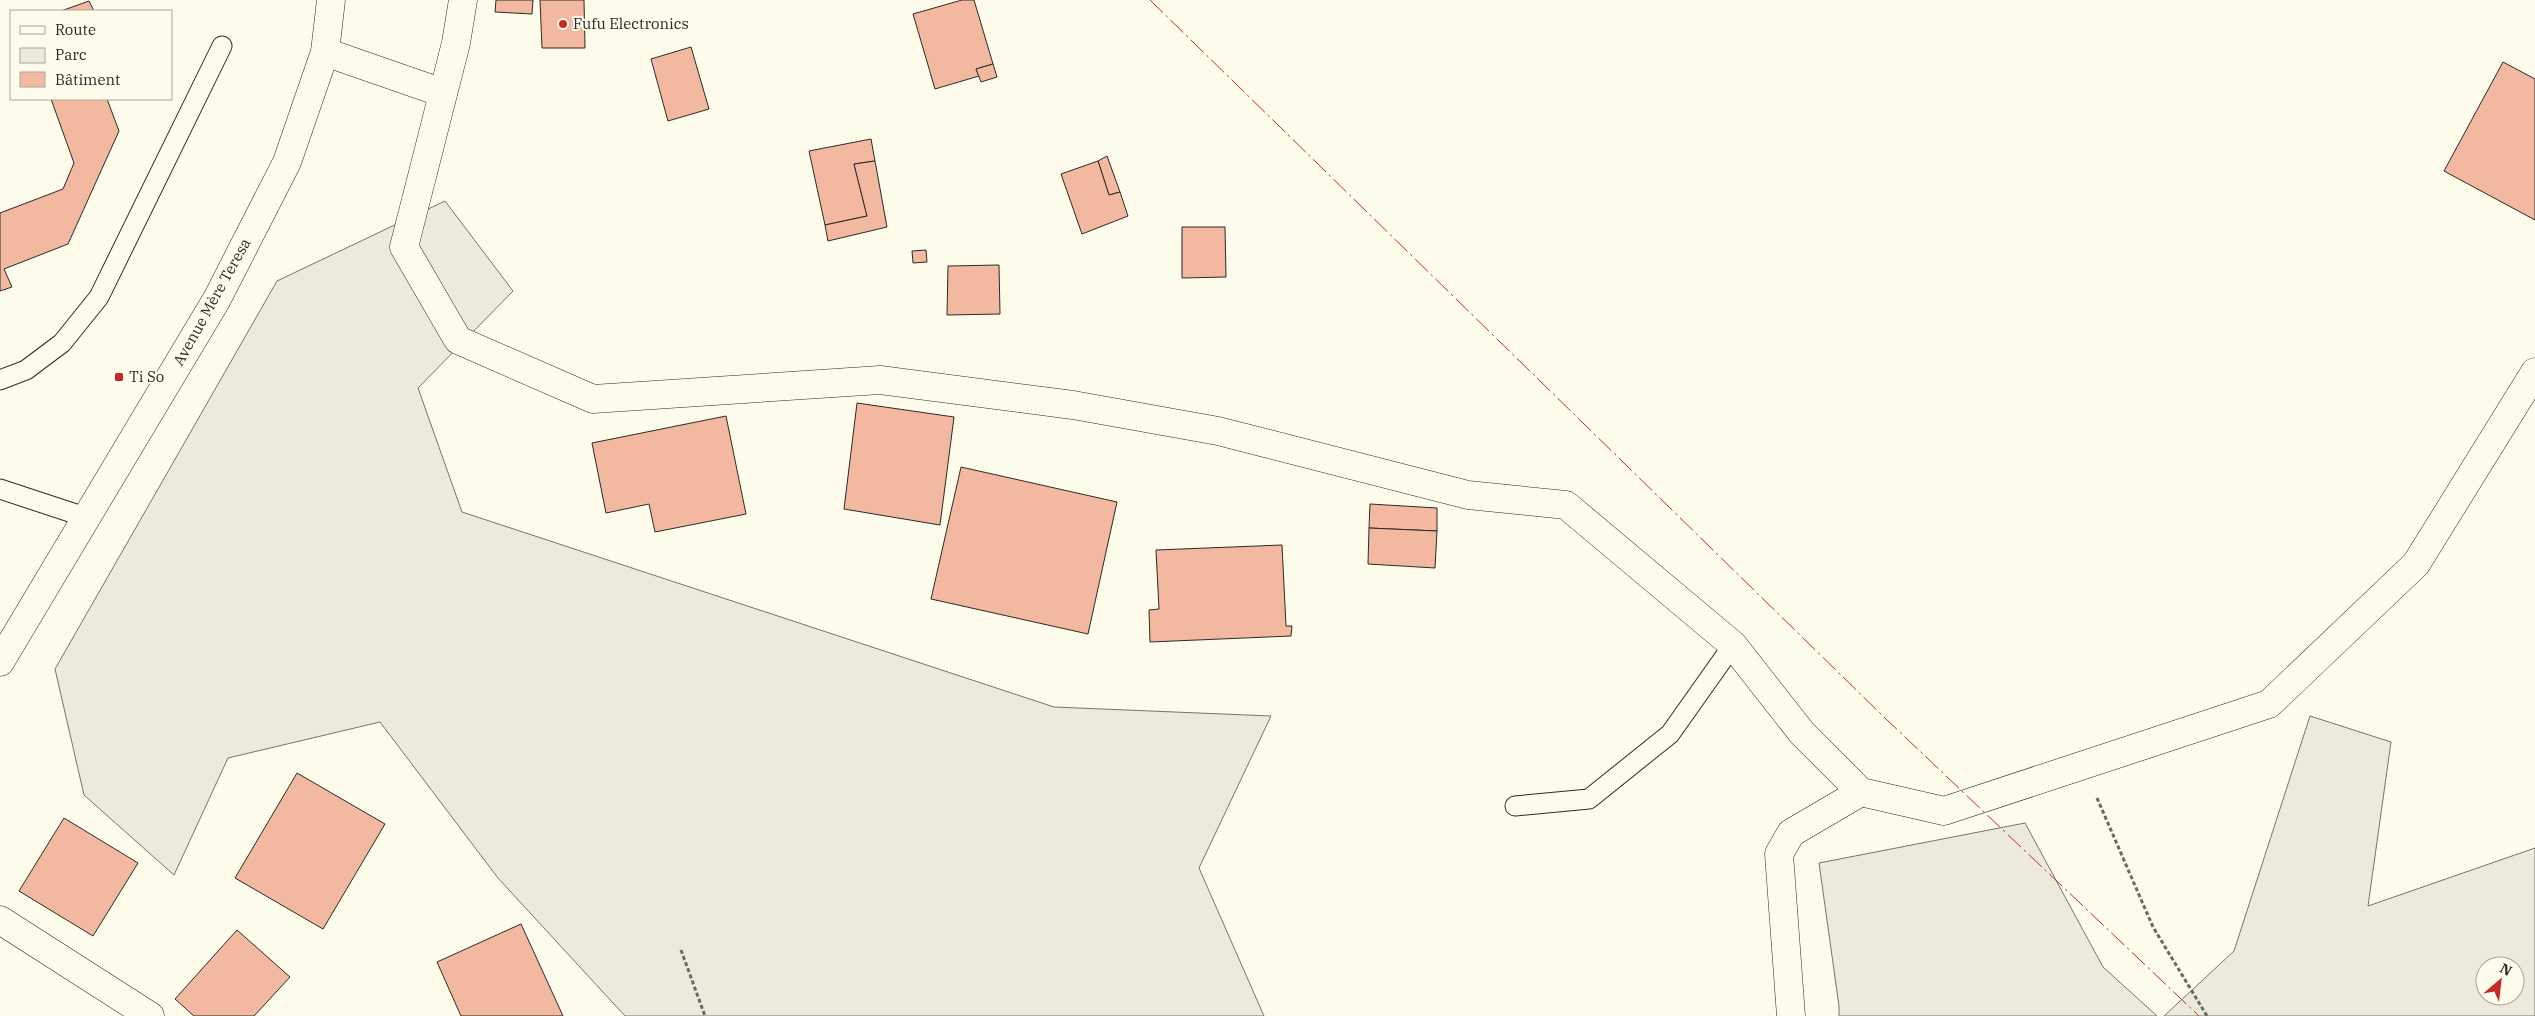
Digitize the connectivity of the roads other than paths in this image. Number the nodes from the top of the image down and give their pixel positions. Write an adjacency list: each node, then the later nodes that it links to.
1 (331, 0): 4 (street, Avenue Mère Teresa)
2 (463, 0): 5 (street)
3 (222, 46): 7 (lane)
4 (325, 52): 5 (street); 9 (street, Avenue Mère Teresa)
5 (443, 93): 10 (street)
6 (2535, 372): 12 (street)
7 (0, 380)
8 (0, 489): 9 (lane)
9 (88, 518): 11 (street, Avenue Mère Teresa)
10 (1732, 645): 12 (street); 13 (lane)
11 (0, 662)
12 (1861, 792): 16 (street)
13 (1515, 806)
14 (0, 920): 15 (street)
15 (138, 1013)
16 (1791, 1016)

